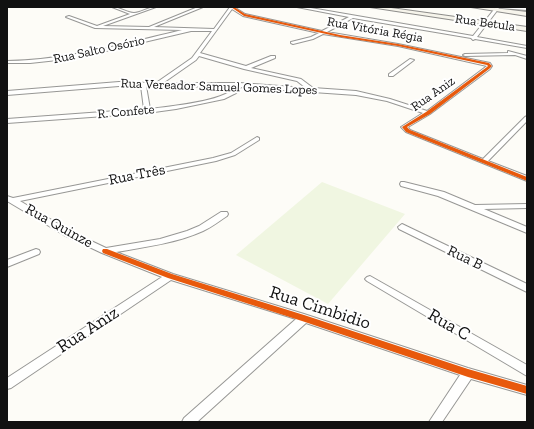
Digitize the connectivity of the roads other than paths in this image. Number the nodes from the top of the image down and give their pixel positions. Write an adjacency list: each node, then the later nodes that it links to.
1 (114, 7): 10 (street)
2 (154, 7): 10 (street)
3 (200, 7): 16 (street)
4 (232, 7): 19 (street); 20 (street, Rua Vitória Régia)
5 (299, 7): 13 (street)
6 (373, 7): 14 (street, Rua Betula)
7 (474, 7): 8 (street)
8 (498, 8): 9 (street); 11 (street); 14 (street)
9 (527, 9)
10 (134, 14): 15 (street)
11 (527, 14)
12 (68, 17): 15 (street)
13 (352, 17): 20 (street); 21 (street)
14 (486, 24): 17 (street, Rua Betula); 21 (street)
15 (95, 27): 16 (street)
16 (147, 29): 18 (street)
17 (527, 29)
18 (189, 30): 19 (street); 30 (street, Rua Salto Osório)
19 (214, 30): 24 (street)
20 (323, 32): 22 (street); 26 (street, Rua Vitória Régia)
21 (474, 39): 23 (street); 25 (street)
22 (293, 43)
23 (527, 47)
24 (198, 54): 31 (street); 35 (street)
25 (515, 54): 26 (street, Rua Aniz); 28 (street)
26 (450, 56): 32 (street, Rua Vitória Régia)
27 (273, 57): 31 (street)
28 (527, 58)
29 (412, 60): 33 (street)
30 (7, 62)
31 (246, 68): 37 (street)
32 (488, 68): 40 (street, Rua Aniz)
33 (391, 75)
34 (143, 84): 35 (street, Rua Vereador Samuel Gomes Lopes); 38 (street, Rua Vereador Samuel Gomes Lopes); 39 (street)
35 (158, 84): 36 (street, Rua Vereador Samuel Gomes Lopes)
36 (240, 85): 37 (street, Rua Vereador Samuel Gomes Lopes); 39 (street, R. Confete)
37 (311, 89): 40 (street, Rua Vereador Samuel Gomes Lopes)
38 (7, 93)
39 (147, 111): 42 (street, R. Confete)
40 (428, 113): 44 (street, Rua Aniz)
41 (527, 118): 44 (street)
42 (7, 121)
43 (256, 139): 47 (street, Rua Três)
44 (484, 161): 45 (street)
45 (527, 179)
46 (404, 184): 49 (street)
47 (10, 199): 53 (street, Rua Quinze)
48 (527, 206): 49 (street)
49 (475, 207): 52 (street)
50 (224, 214): 53 (street, Rua Quinze)
51 (402, 227): 58 (street, Rua B)
52 (527, 230)
53 (105, 251): 56 (street, Rua Cimbidio)
54 (36, 252): 55 (street)
55 (7, 264)
56 (170, 276): 59 (street, Rua Cimbidio); 62 (street, Rua Aniz)
57 (370, 279): 60 (street, Rua C)
58 (527, 288)
59 (304, 318): 61 (street, Rua Cimbidio); 64 (street)
60 (527, 371)
61 (468, 373): 63 (street, Rua Cimbidio); 65 (street)
62 (7, 384)
63 (527, 390)
64 (188, 422)
65 (435, 422)

